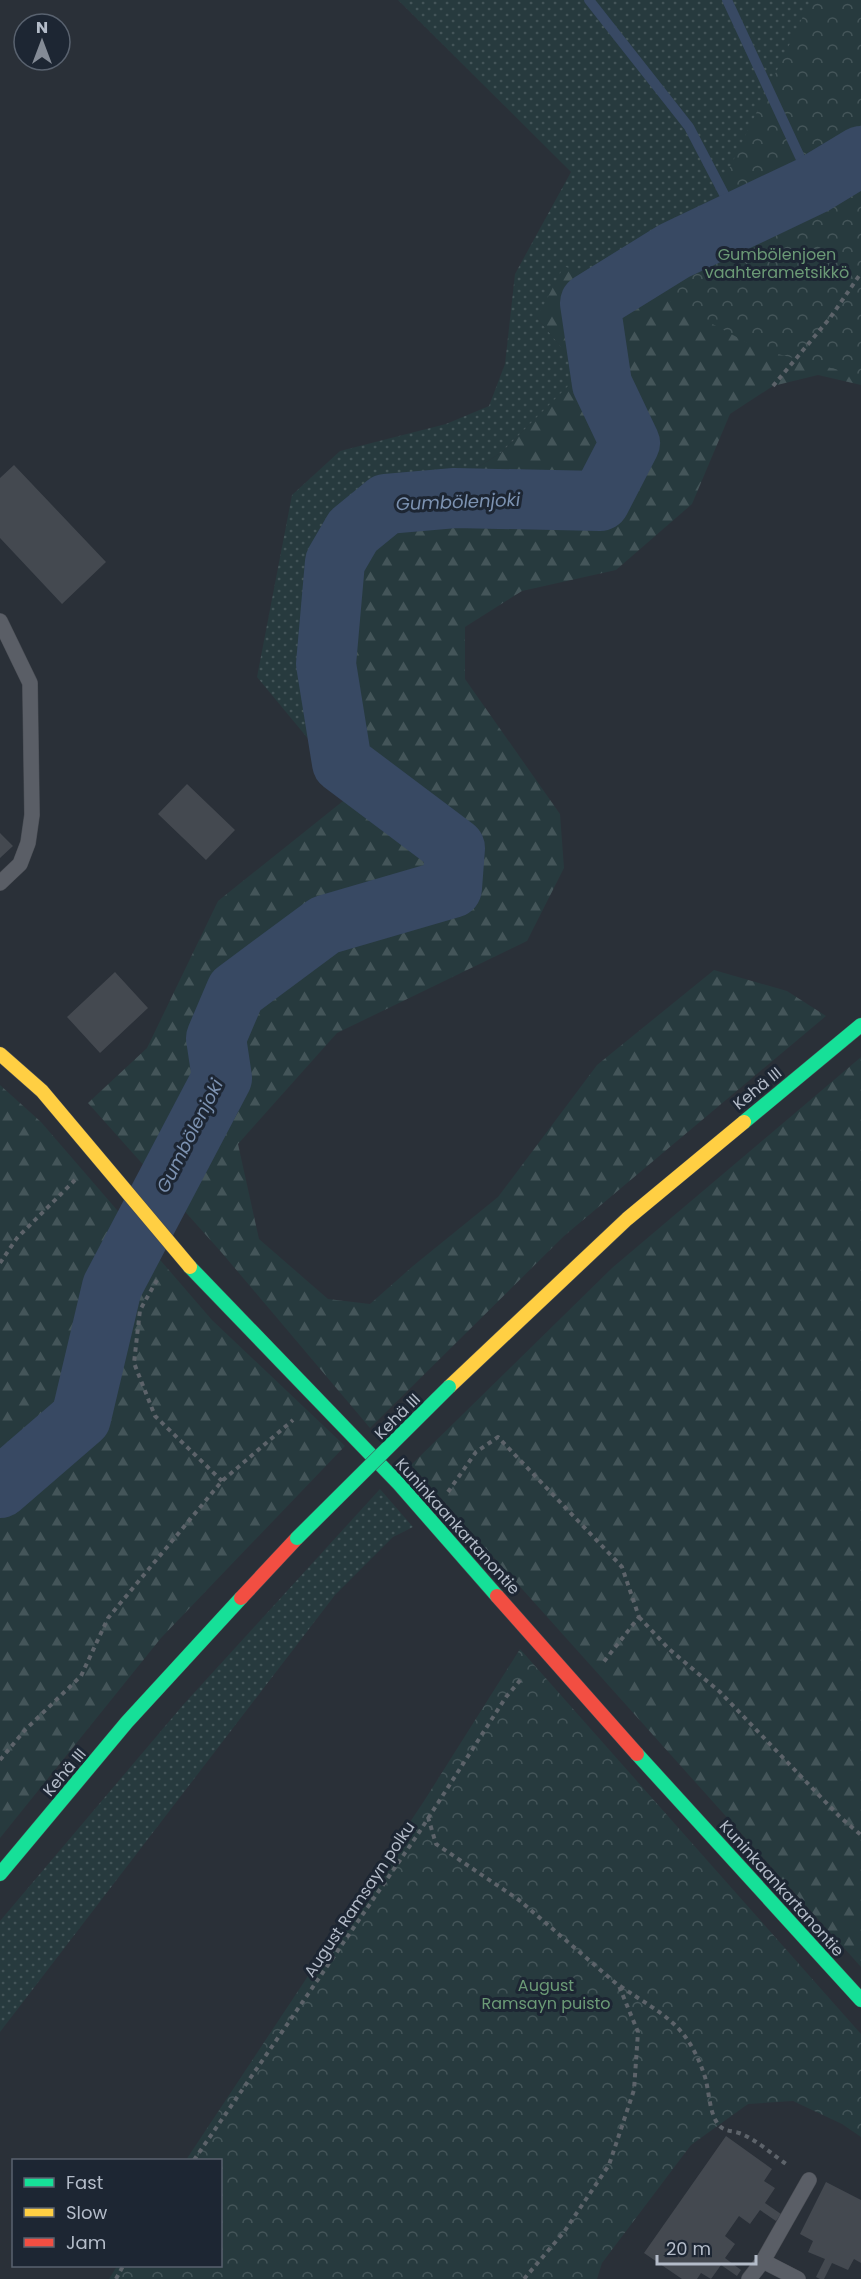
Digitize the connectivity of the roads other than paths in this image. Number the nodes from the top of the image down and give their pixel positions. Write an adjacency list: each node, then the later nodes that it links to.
1 (0, 621): 2 (lane)
2 (0, 883)
3 (861, 1025): 5 (main road, Kehä III, bridge)
4 (0, 1054): 6 (main road, Kuninkaankartanontie)
5 (0, 1874)
6 (861, 2000)
7 (809, 2180): 8 (lane)
8 (764, 2261): 9 (lane); 10 (lane)
9 (749, 2279)
10 (798, 2279)

